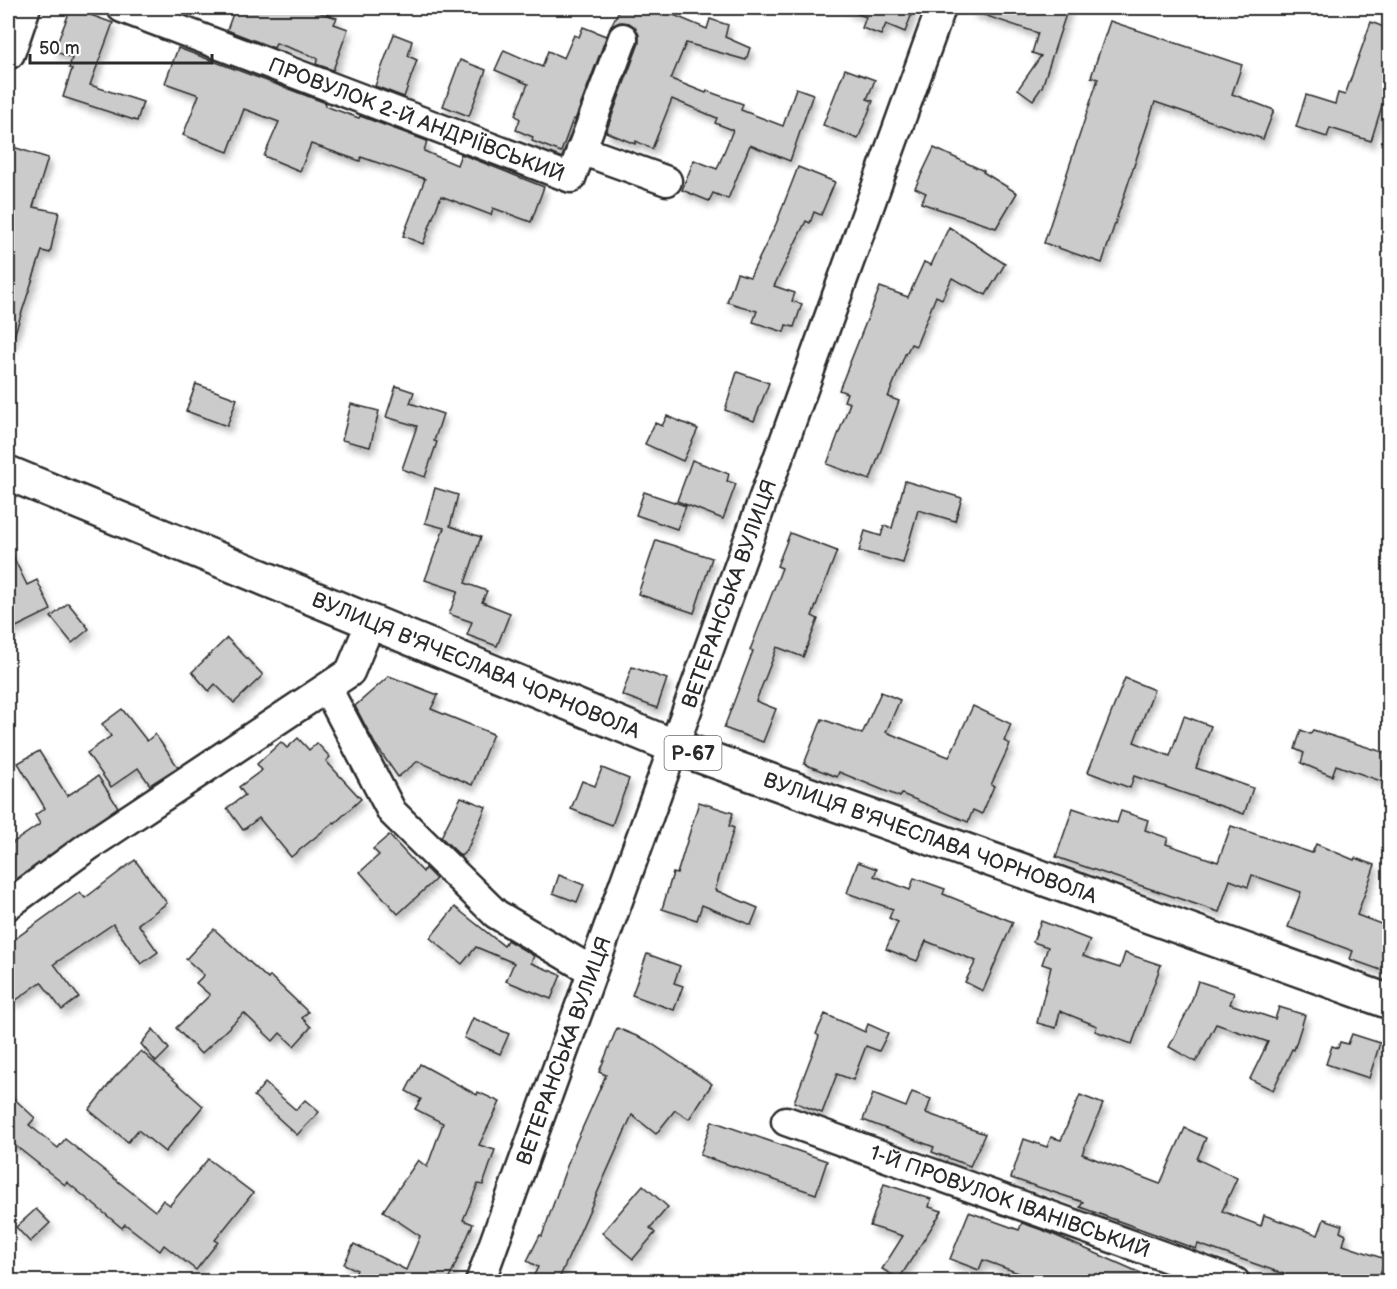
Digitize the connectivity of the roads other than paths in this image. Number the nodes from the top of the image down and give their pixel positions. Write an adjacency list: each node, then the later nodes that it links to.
1 (23, 8): 5 (main road)
2 (122, 8): 6 (street, ПРОВУЛОК 2-Й АНДРІЇВСЬКИЙ)
3 (941, 8): 11 (street, ВЕТЕРАНСЬКА ВУЛИЦЯ)
4 (623, 38): 6 (street, ПРОВУЛОК 2-Й АНДРІЇВСЬКИЙ)
5 (8, 52)
6 (581, 150): 7 (street)
7 (668, 181)
8 (8, 473): 9 (main road, ВУЛИЦЯ В'ЯЧЕСЛАВА ЧОРНОВОЛА / Р-67)
9 (370, 624): 10 (street); 11 (main road, ВУЛИЦЯ В'ЯЧЕСЛАВА ЧОРНОВОЛА / Р-67)
10 (327, 688): 12 (street); 13 (street)
11 (673, 746): 13 (street, ВЕТЕРАНСЬКА ВУЛИЦЯ); 14 (main road, ВУЛИЦЯ В'ЯЧЕСЛАВА ЧОРНОВОЛА / Р-67)
12 (8, 905)
13 (592, 971): 16 (street, ВЕТЕРАНСЬКА ВУЛИЦЯ)
14 (1389, 1002)
15 (786, 1122): 17 (street, 1-Й ПРОВУЛОК ІВАНІВСЬКИЙ)
16 (480, 1281)
17 (1235, 1281)

